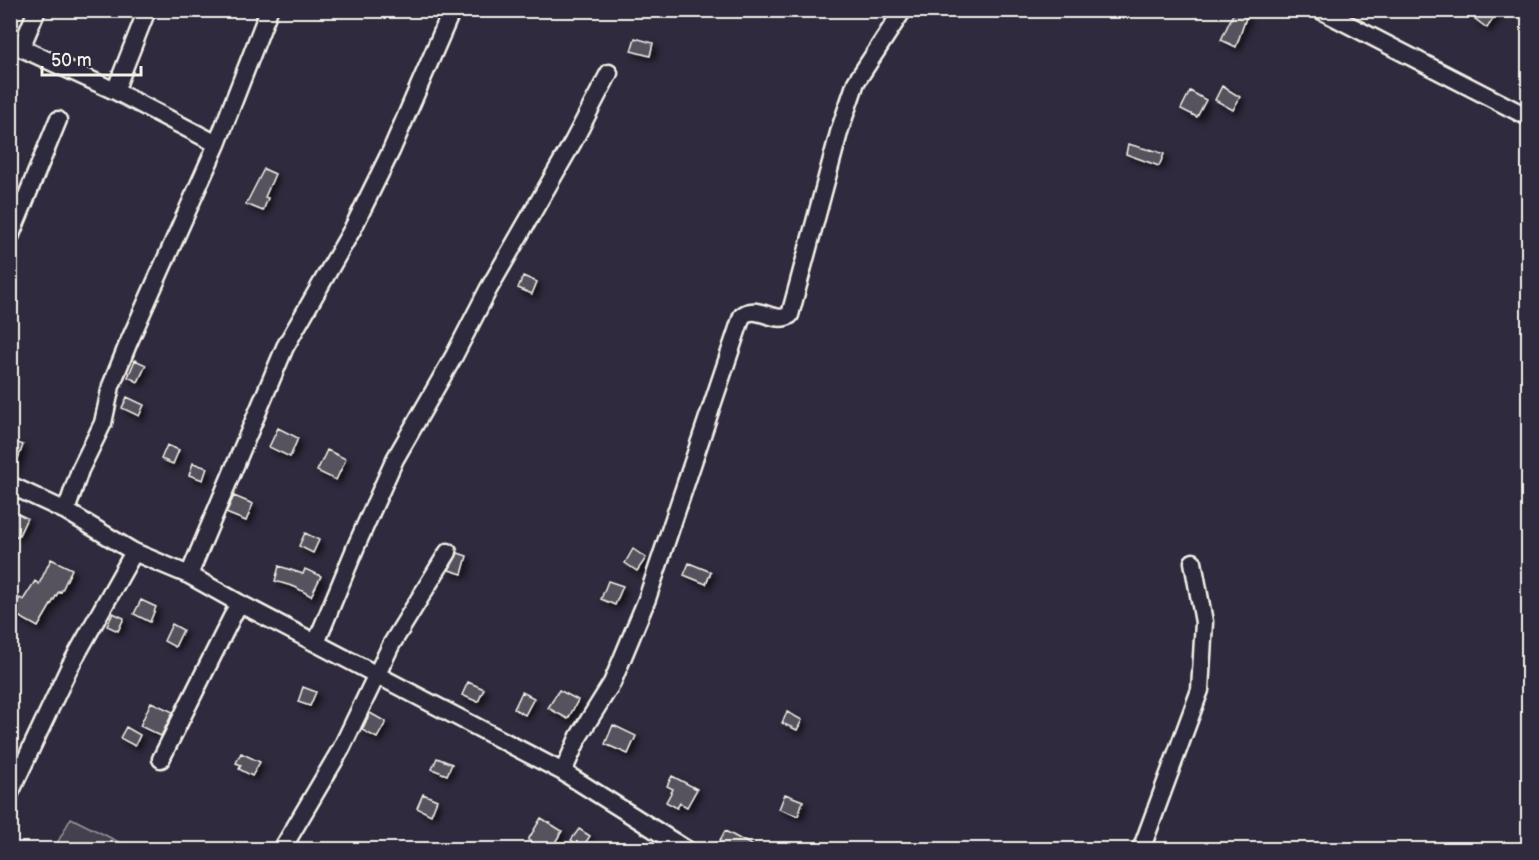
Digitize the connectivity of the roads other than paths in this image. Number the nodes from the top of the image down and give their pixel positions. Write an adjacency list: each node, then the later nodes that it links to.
1 (37, 10): 7 (street)
2 (147, 10): 9 (street)
3 (269, 10): 12 (street)
4 (452, 10): 19 (street)
5 (903, 10): 24 (street)
6 (1320, 10): 10 (street)
7 (16, 46): 9 (street)
8 (609, 73): 21 (street)
9 (115, 91): 12 (street)
10 (1528, 117)
11 (58, 120): 13 (street)
12 (217, 144): 15 (street)
13 (10, 237)
14 (10, 485): 15 (street)
15 (66, 511): 16 (street)
16 (134, 552): 19 (street); 25 (street)
17 (448, 552): 22 (street)
18 (1193, 562): 28 (street)
19 (189, 575): 20 (street)
20 (239, 603): 21 (street); 23 (street)
21 (316, 643): 22 (street)
22 (376, 674): 24 (street); 26 (street)
23 (161, 759)
24 (563, 772): 27 (street)
25 (10, 793)
26 (284, 846)
27 (685, 849)
28 (1141, 849)

